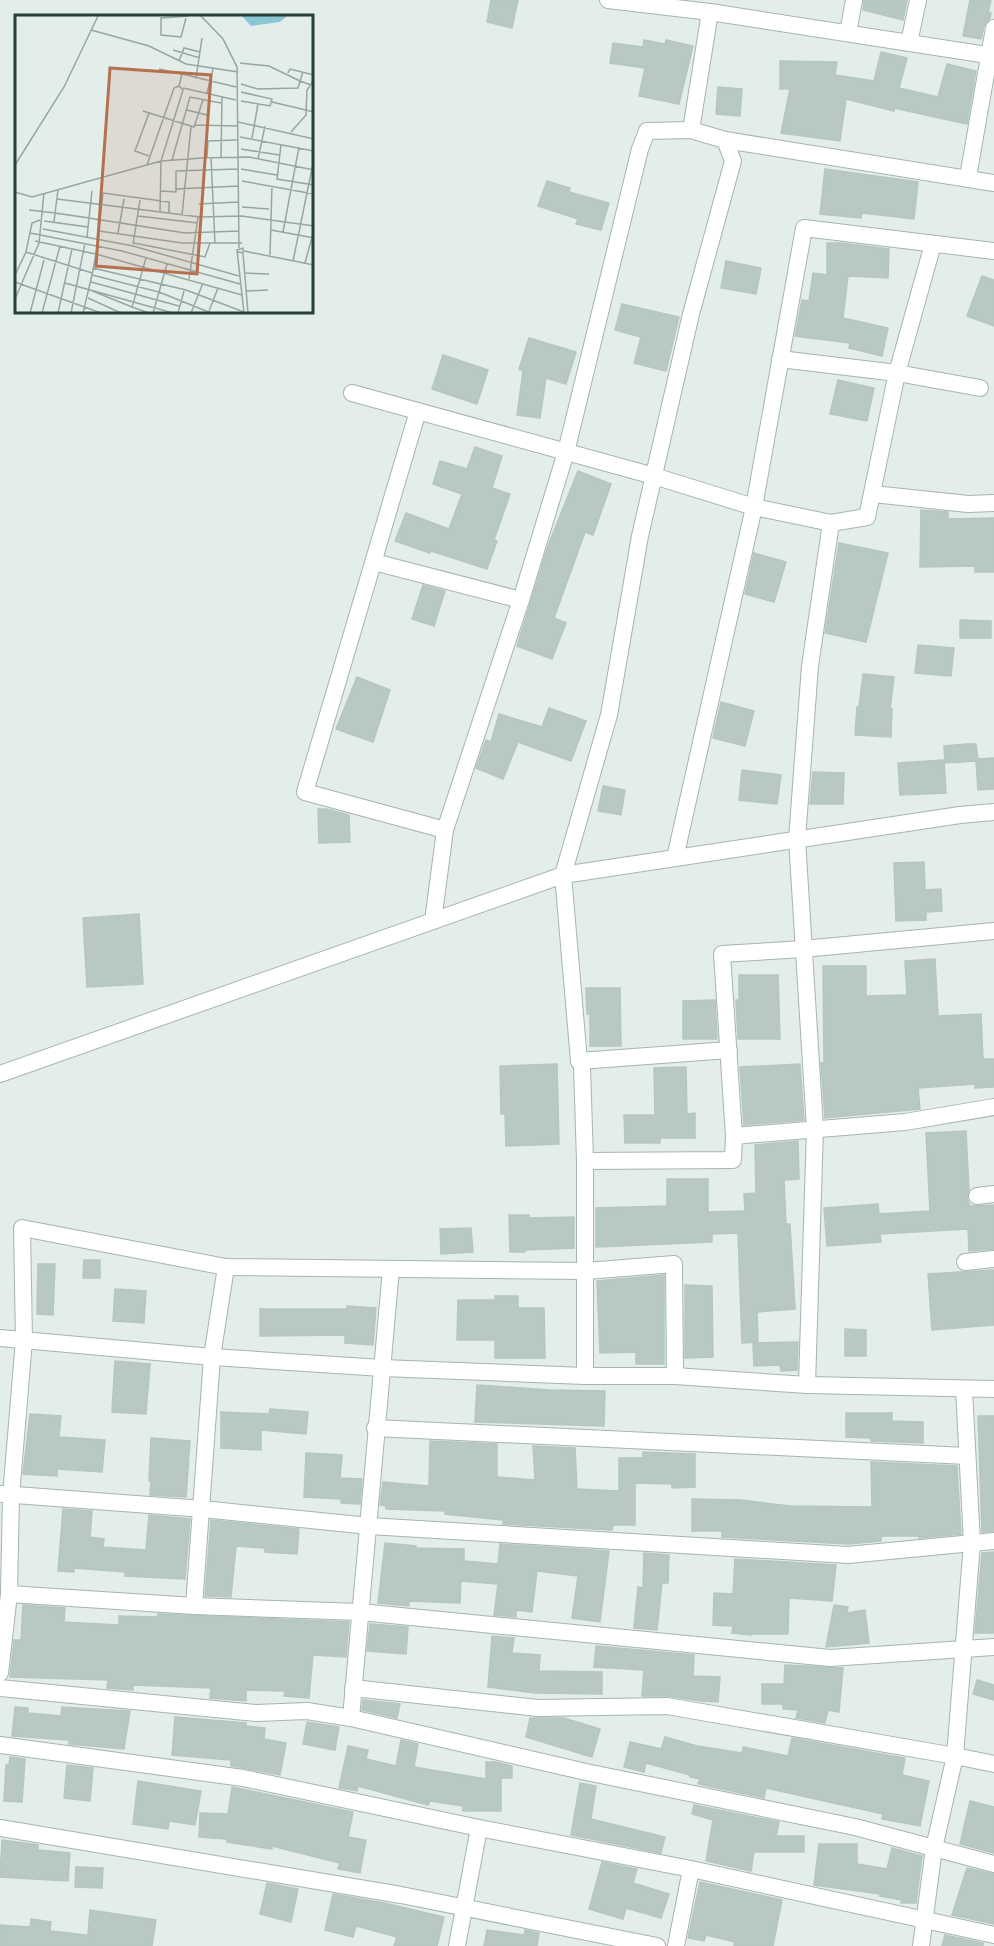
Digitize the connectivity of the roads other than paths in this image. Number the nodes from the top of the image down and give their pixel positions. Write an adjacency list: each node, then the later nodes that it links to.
1 (608, 0): 4 (street)
2 (854, 0): 6 (street)
3 (918, 0): 7 (street)
4 (710, 12): 6 (street); 9 (street)
5 (994, 28): 8 (street)
6 (848, 33): 7 (street)
7 (909, 43): 8 (street)
8 (992, 56): 11 (street)
9 (691, 130): 10 (street); 20 (street)
10 (725, 140): 11 (street); 21 (street)
11 (968, 177): 12 (street)
12 (994, 183)
13 (933, 244): 14 (street); 15 (street); 16 (street)
14 (994, 251)
15 (780, 359): 16 (street); 24 (street)
16 (897, 373): 17 (street); 22 (street)
17 (980, 388)
18 (352, 393): 19 (street)
19 (418, 411): 20 (street); 26 (street)
20 (566, 452): 21 (street); 27 (street)
21 (654, 476): 24 (street); 32 (street)
22 (873, 494): 23 (street); 25 (street)
23 (994, 503)
24 (754, 507): 25 (street); 31 (street)
25 (831, 523): 30 (street)
26 (374, 562): 27 (street); 29 (street)
27 (521, 600): 29 (street)
28 (994, 812): 30 (street)
29 (445, 830): 33 (street)
30 (797, 839): 31 (street); 35 (street)
31 (675, 858): 32 (street)
32 (563, 875): 33 (street); 37 (street)
33 (433, 921): 38 (street)
34 (994, 931): 35 (street)
35 (803, 949): 36 (street); 40 (street)
36 (729, 1050): 37 (street); 41 (street)
37 (579, 1061): 42 (street)
38 (0, 1074)
39 (994, 1107): 40 (street)
40 (814, 1128): 41 (street); 54 (street)
41 (734, 1136): 42 (street)
42 (585, 1161): 47 (street)
43 (994, 1259): 44 (street)
44 (965, 1262)
45 (226, 1267): 46 (street); 49 (street); 50 (street)
46 (391, 1269): 47 (street); 51 (street)
47 (586, 1270): 52 (street); 53 (street)
48 (0, 1338): 49 (street)
49 (24, 1340): 50 (street); 59 (street)
50 (212, 1357): 51 (street); 60 (street)
51 (382, 1368): 52 (street); 57 (street)
52 (585, 1376): 53 (street)
53 (675, 1376): 54 (street)
54 (807, 1385): 55 (street)
55 (964, 1389): 56 (street); 58 (street)
56 (994, 1389)
57 (375, 1428): 58 (street); 61 (street)
58 (967, 1456): 63 (street)
59 (5, 1495): 60 (street); 64 (street)
60 (203, 1509): 61 (street); 65 (street)
61 (369, 1526): 63 (street); 66 (street)
62 (994, 1541): 63 (street)
63 (972, 1543): 68 (street)
64 (9, 1594): 65 (street); 69 (street)
65 (194, 1606): 66 (street)
66 (360, 1612): 68 (street); 71 (street)
67 (994, 1647): 68 (street)
68 (963, 1650): 74 (street)
69 (0, 1673)
70 (0, 1688): 72 (street)
71 (353, 1688): 72 (street); 74 (street)
72 (351, 1718): 78 (street)
73 (0, 1745): 77 (street)
74 (955, 1756): 75 (street); 78 (street)
75 (994, 1764)
76 (0, 1828): 81 (street)
77 (479, 1828): 80 (street); 81 (street)
78 (934, 1848): 79 (street); 82 (street)
79 (994, 1864)
80 (691, 1869): 82 (street); 86 (street)
81 (463, 1907): 84 (street); 85 (street)
82 (924, 1919): 83 (street); 87 (street)
83 (994, 1935)
84 (457, 1946)
85 (657, 1946)
86 (676, 1946)
87 (921, 1946)

